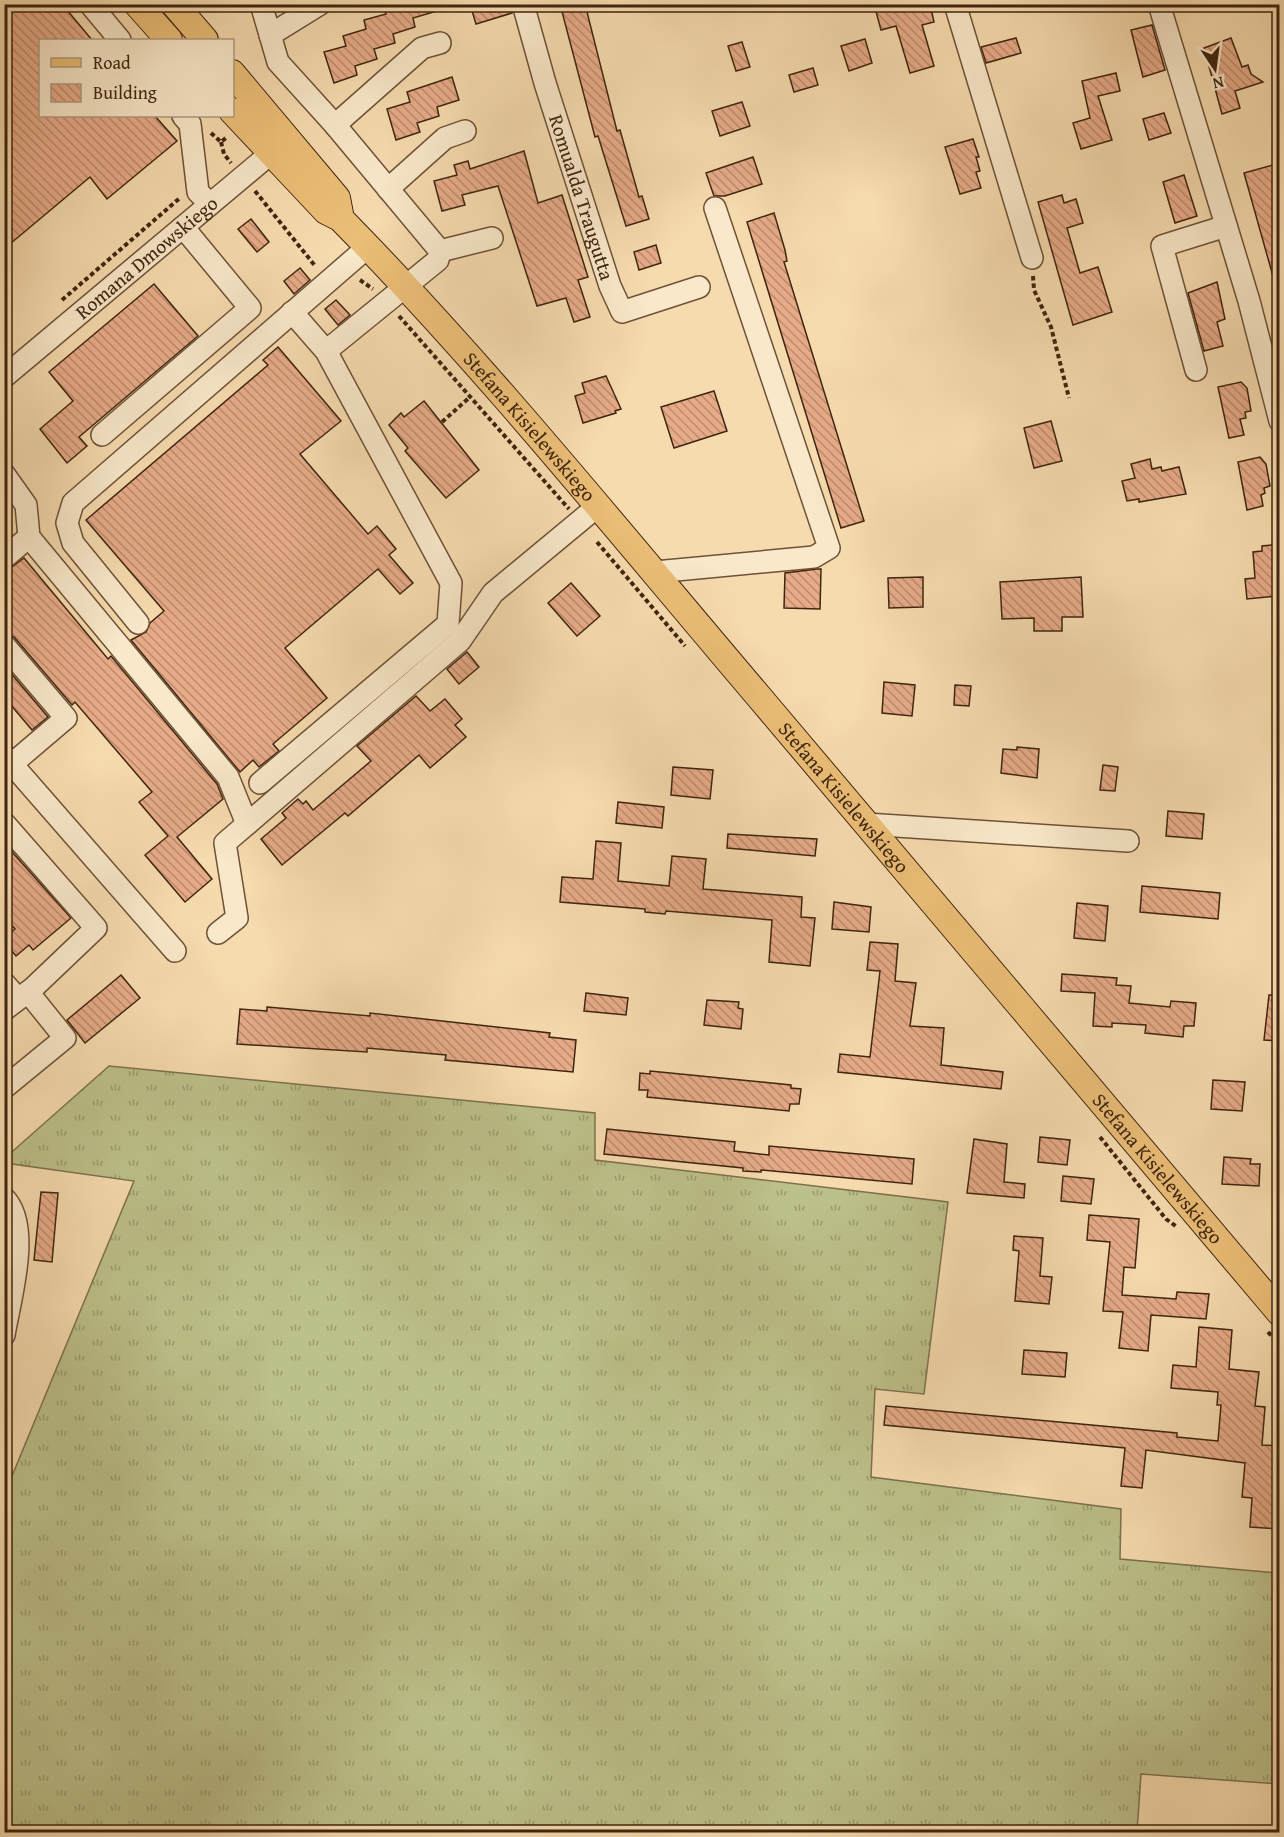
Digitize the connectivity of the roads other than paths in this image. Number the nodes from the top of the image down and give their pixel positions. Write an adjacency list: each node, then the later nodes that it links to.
1 (90, 4): 10 (street)
2 (137, 4): 11 (main road)
3 (174, 4): 12 (main road)
4 (261, 4): 9 (street)
5 (320, 4): 9 (street)
6 (523, 4): 30 (street, Romualda Traugutta)
7 (955, 4): 28 (street)
8 (1160, 4): 23 (street)
9 (270, 35): 17 (street)
10 (119, 39)
11 (168, 39)
12 (204, 39)
13 (440, 43): 17 (street)
14 (234, 77): 19 (main road, Stefana Kisielewskiego)
15 (184, 117): 21 (street)
16 (233, 121): 19 (main road, Stefana Kisielewskiego)
17 (335, 125): 20 (street)
18 (465, 131): 20 (street)
19 (279, 146): 21 (street, Romana Dmowskiego); 26 (main road, Stefana Kisielewskiego)
20 (388, 189): 27 (street)
21 (210, 204): 24 (street, Romana Dmowskiego)
22 (715, 208): 41 (street)
23 (1226, 226): 33 (street); 35 (street)
24 (183, 228): 34 (street, Romana Dmowskiego); 36 (street)
25 (492, 238): 27 (street)
26 (369, 246): 29 (main road, Stefana Kisielewskiego); 31 (street)
27 (440, 250): 29 (street)
28 (1032, 258)
29 (406, 285): 32 (street); 38 (main road, Stefana Kisielewskiego)
30 (699, 287)
31 (292, 312): 32 (street); 42 (street)
32 (326, 351): 45 (street)
33 (1196, 370)
34 (4, 377)
35 (1280, 421)
36 (102, 435)
37 (4, 474): 39 (street)
38 (589, 514): 41 (main road, Stefana Kisielewskiego); 47 (street)
39 (29, 537): 40 (street); 47 (street)
40 (4, 558)
41 (655, 572): 48 (main road, Stefana Kisielewskiego)
42 (138, 623)
43 (4, 645): 44 (street)
44 (8, 759): 51 (street)
45 (260, 783)
46 (4, 823): 53 (street)
47 (247, 824): 50 (street)
48 (866, 824): 49 (street); 56 (main road, Stefana Kisielewskiego)
49 (1128, 841)
50 (218, 933)
51 (175, 951)
52 (4, 983): 53 (street)
53 (17, 1000): 54 (street)
54 (4, 1088)
55 (4, 1198): 57 (street)
56 (1273, 1321)
57 (4, 1335)

